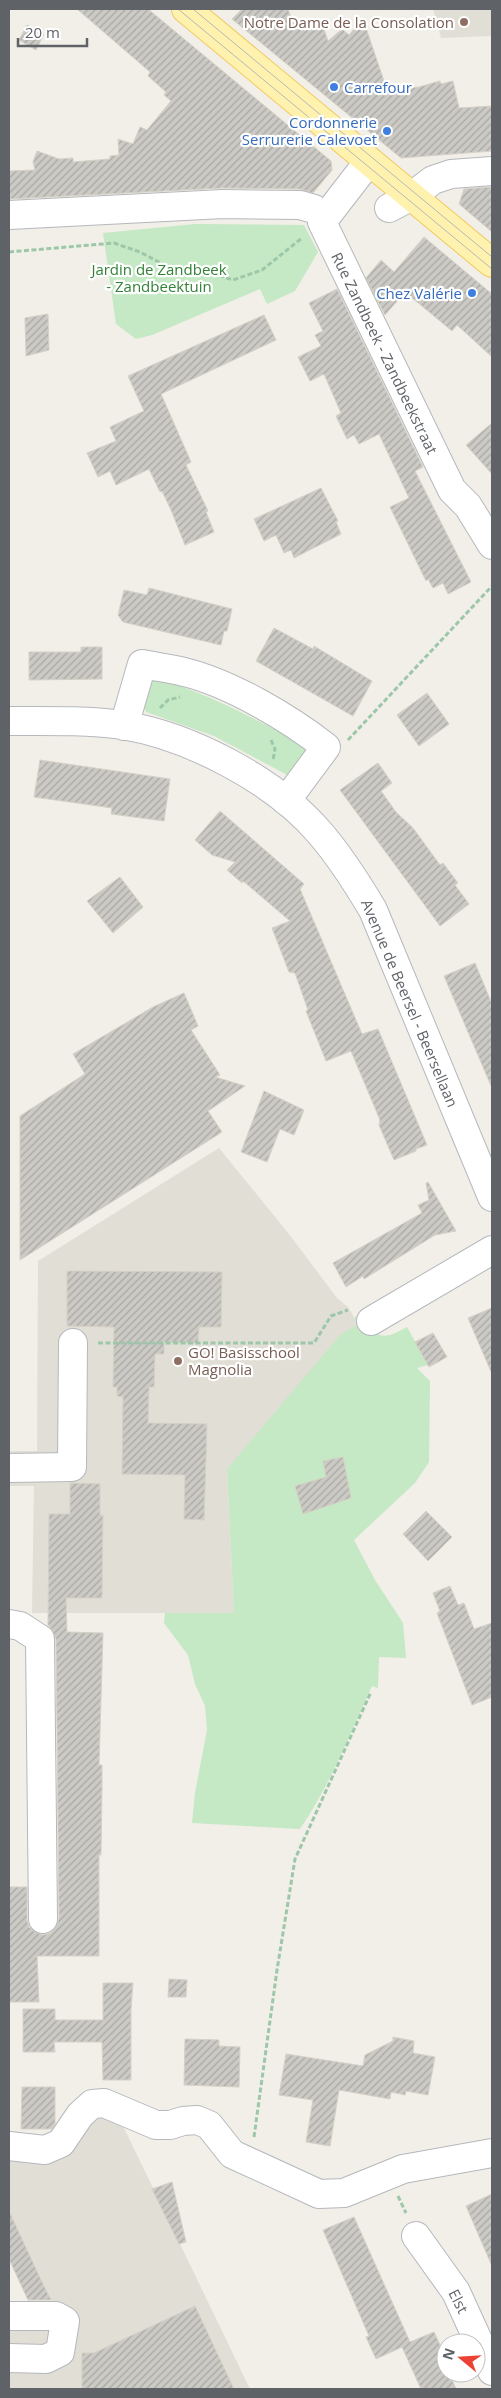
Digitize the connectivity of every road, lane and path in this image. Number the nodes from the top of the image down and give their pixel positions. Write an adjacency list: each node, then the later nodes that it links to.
1 (186, 9): 2 (main road)
2 (369, 161): 4 (main road); 6 (street)
3 (492, 171): 4 (street)
4 (400, 202): 8 (main road)
5 (9, 215): 6 (street)
6 (318, 216): 7 (path); 9 (street, Rue Zandbeek - Zandbeekstraat)
7 (9, 252)
8 (492, 263)
9 (492, 546)
10 (492, 586): 14 (path)
11 (9, 721): 12 (street, Avenue de Beersel - Beersellaan)
12 (124, 726): 14 (street); 16 (street, Avenue de Beersel - Beersellaan)
13 (268, 737): 15 (path)
14 (326, 748): 16 (street)
15 (273, 762)
16 (286, 801): 17 (street, Avenue de Beersel - Beersellaan)
17 (492, 1197)
18 (492, 1250): 19 (street)
19 (360, 1315): 20 (path)
20 (73, 1343): 21 (street)
21 (9, 1468)
22 (9, 1624): 24 (street)
23 (371, 1692): 27 (path)
24 (43, 1919)
25 (9, 2146): 27 (street)
26 (492, 2153): 28 (street)
27 (250, 2162): 28 (street)
28 (388, 2176): 29 (path)
29 (416, 2236): 32 (street, Elst)
30 (9, 2316): 31 (street)
31 (9, 2358)
32 (492, 2371)

